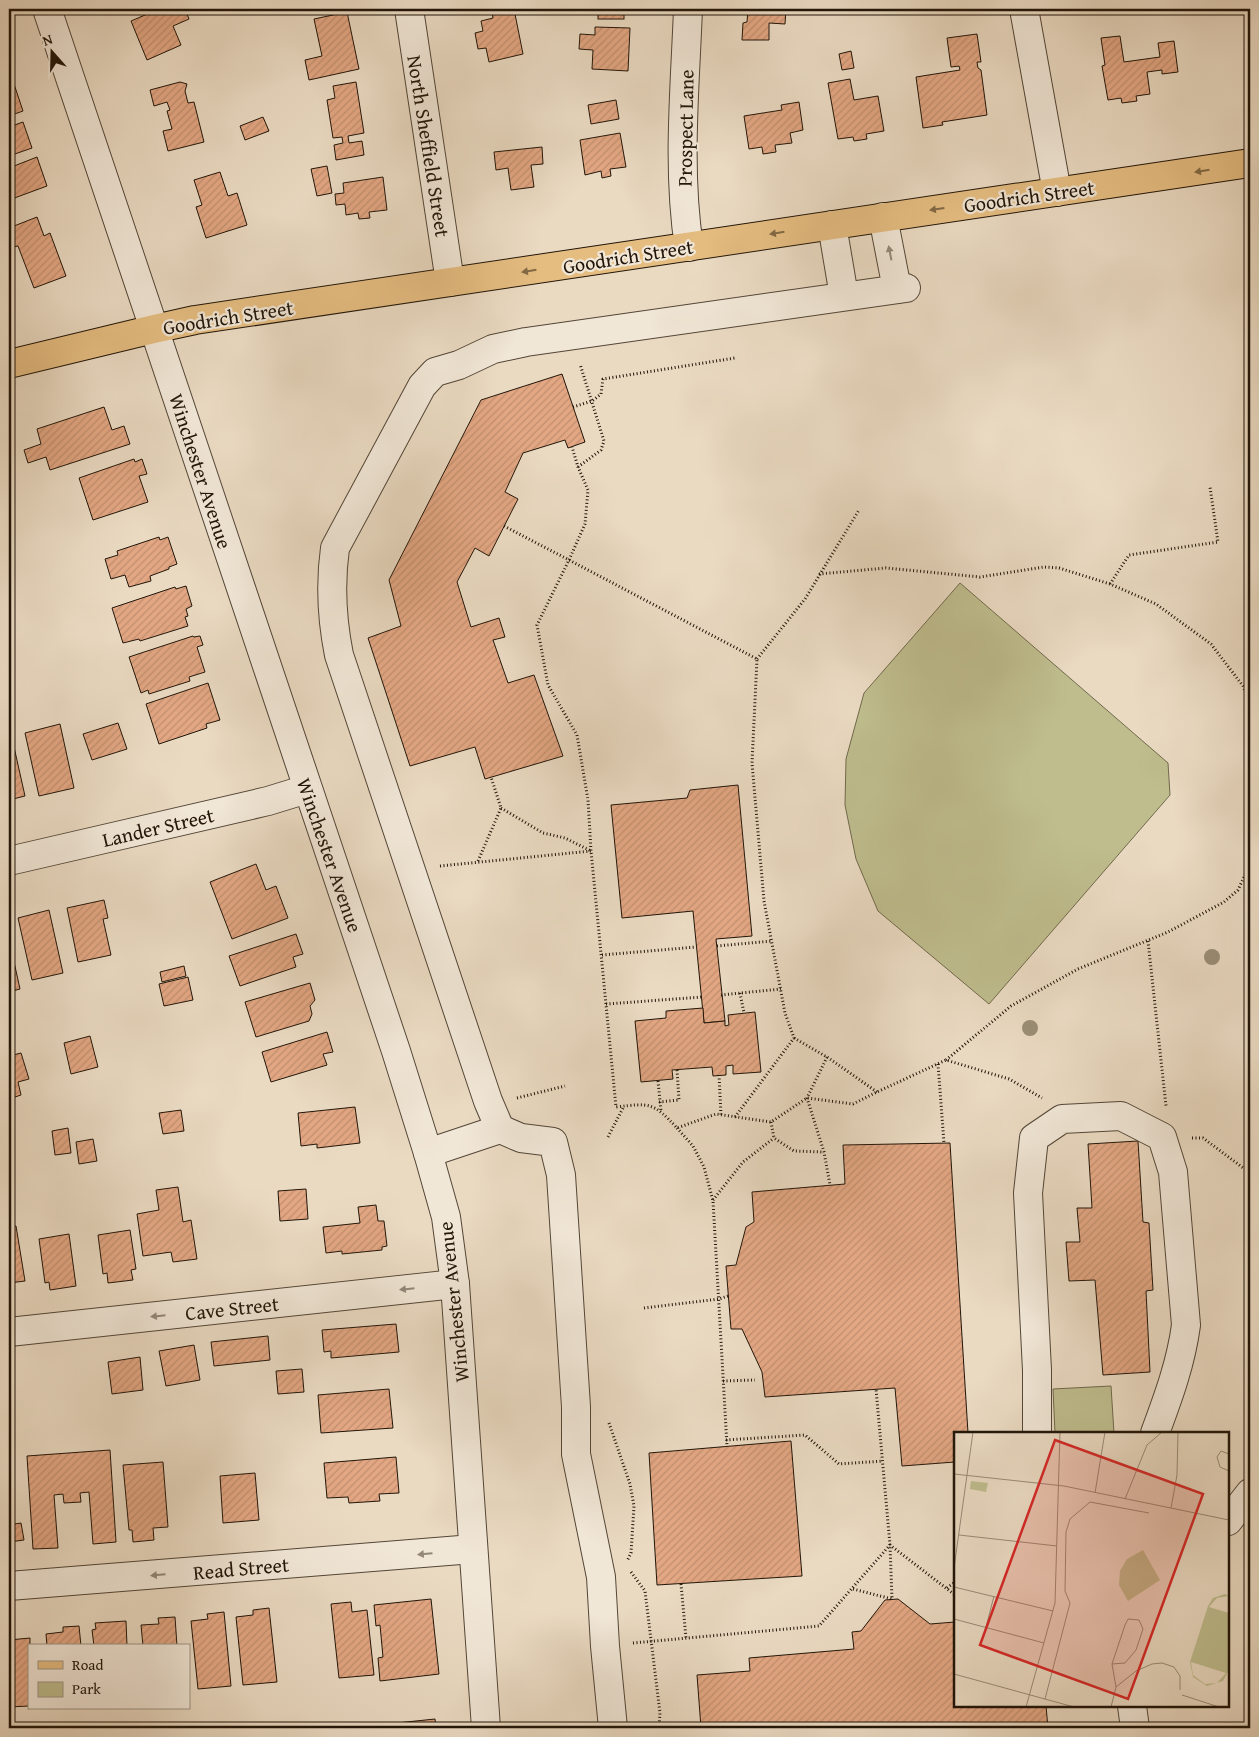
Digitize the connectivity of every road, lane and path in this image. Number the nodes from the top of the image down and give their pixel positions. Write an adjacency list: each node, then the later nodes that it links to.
1 (47, 9): 12 (street, Winchester Avenue)
2 (409, 9): 10 (street, North Sheffield Street)
3 (688, 9): 9 (street, Prospect Lane)
4 (1024, 9): 6 (street)
5 (1250, 163): 6 (main road, Goodrich Street, one-way to 6)
6 (1057, 192): 7 (main road, Goodrich Street, one-way to 7)
7 (883, 217): 8 (main road, Goodrich Street); 11 (street, one-way to 7)
8 (832, 225): 9 (main road, Goodrich Street, one-way to 9); 11 (street)
9 (689, 247): 10 (main road, Goodrich Street, one-way to 10)
10 (450, 282): 12 (main road, Goodrich Street)
11 (844, 296): 13 (street)
12 (154, 329): 15 (main road, Goodrich Street); 29 (street, Winchester Avenue)
13 (570, 336): 16 (path); 35 (street)
14 (735, 358): 16 (path)
15 (9, 364)
16 (592, 400): 17 (path); 19 (path)
17 (573, 407)
18 (572, 446): 19 (path)
19 (578, 467): 23 (path)
20 (1210, 488): 25 (path)
21 (859, 510): 24 (path)
22 (504, 526): 23 (path)
23 (569, 560): 26 (path); 31 (path)
24 (819, 574): 25 (path); 26 (path)
25 (1110, 584): 27 (path)
26 (757, 659): 37 (path)
27 (1250, 704)
28 (491, 777): 30 (path)
29 (307, 789): 32 (street, Lander Street); 71 (street, Winchester Avenue)
30 (501, 808): 31 (path); 33 (path)
31 (591, 851): 33 (path); 40 (path)
32 (9, 861)
33 (478, 861): 35 (path)
34 (1250, 864): 36 (path)
35 (410, 869): 61 (street)
36 (1148, 940): 49 (path); 67 (path)
37 (772, 941): 38 (path); 41 (path)
38 (717, 946)
39 (696, 947): 40 (path)
40 (602, 955): 45 (path)
41 (781, 989): 42 (path); 47 (path)
42 (740, 993): 43 (path); 46 (path)
43 (721, 995)
44 (702, 997): 45 (path)
45 (606, 1004): 58 (path)
46 (744, 1013)
47 (794, 1038): 48 (path); 62 (path)
48 (827, 1057): 55 (path); 56 (path)
49 (946, 1060): 50 (path); 63 (path)
50 (938, 1064): 55 (path); 69 (path)
51 (677, 1070): 57 (path)
52 (719, 1075): 60 (path)
53 (658, 1081): 57 (path)
54 (565, 1086): 61 (path)
55 (877, 1092): 56 (path)
56 (807, 1098): 64 (path); 70 (path)
57 (660, 1102): 59 (path)
58 (624, 1106): 59 (path); 66 (path)
59 (661, 1111): 65 (path)
60 (721, 1115): 62 (path); 65 (path)
61 (495, 1117): 71 (street); 103 (street)
62 (735, 1117): 64 (path)
63 (1062, 1120): 67 (street); 84 (street)
64 (771, 1122): 68 (path)
65 (677, 1128): 74 (path)
66 (608, 1137)
67 (1162, 1137): 72 (path); 85 (street)
68 (774, 1138): 70 (path); 74 (path)
69 (944, 1143)
70 (824, 1152): 73 (path)
71 (428, 1153): 75 (street, Winchester Avenue)
72 (1250, 1173)
73 (830, 1185)
74 (713, 1201): 77 (path)
75 (455, 1284): 79 (street, Cave Street, one-way to 79); 92 (street, Winchester Avenue)
76 (728, 1296): 77 (path)
77 (719, 1299): 78 (path); 81 (path)
78 (644, 1308)
79 (9, 1332)
80 (755, 1380): 81 (path)
81 (723, 1381): 86 (path)
82 (876, 1389): 88 (path)
83 (609, 1424): 93 (path)
84 (1037, 1432)
85 (1155, 1432)
86 (726, 1440): 87 (path); 88 (path)
87 (727, 1446)
88 (883, 1461): 91 (path)
89 (1250, 1493): 90 (street)
90 (1229, 1520)
91 (890, 1545): 98 (path); 98 (path); 99 (path)
92 (473, 1549): 97 (street, Read Street, one-way to 97); 106 (street, Winchester Avenue)
93 (625, 1564)
94 (630, 1571): 102 (path)
95 (954, 1583): 99 (path)
96 (681, 1584): 101 (path)
97 (9, 1586)
98 (853, 1588): 101 (path)
99 (947, 1588): 100 (path)
100 (954, 1594)
101 (686, 1638): 102 (path)
102 (652, 1642): 103 (path); 108 (path)
103 (605, 1646): 107 (street)
104 (1132, 1707): 109 (street)
105 (700, 1724): 108 (path)
106 (486, 1728)
107 (613, 1728)
108 (659, 1728)
109 (1135, 1728)

